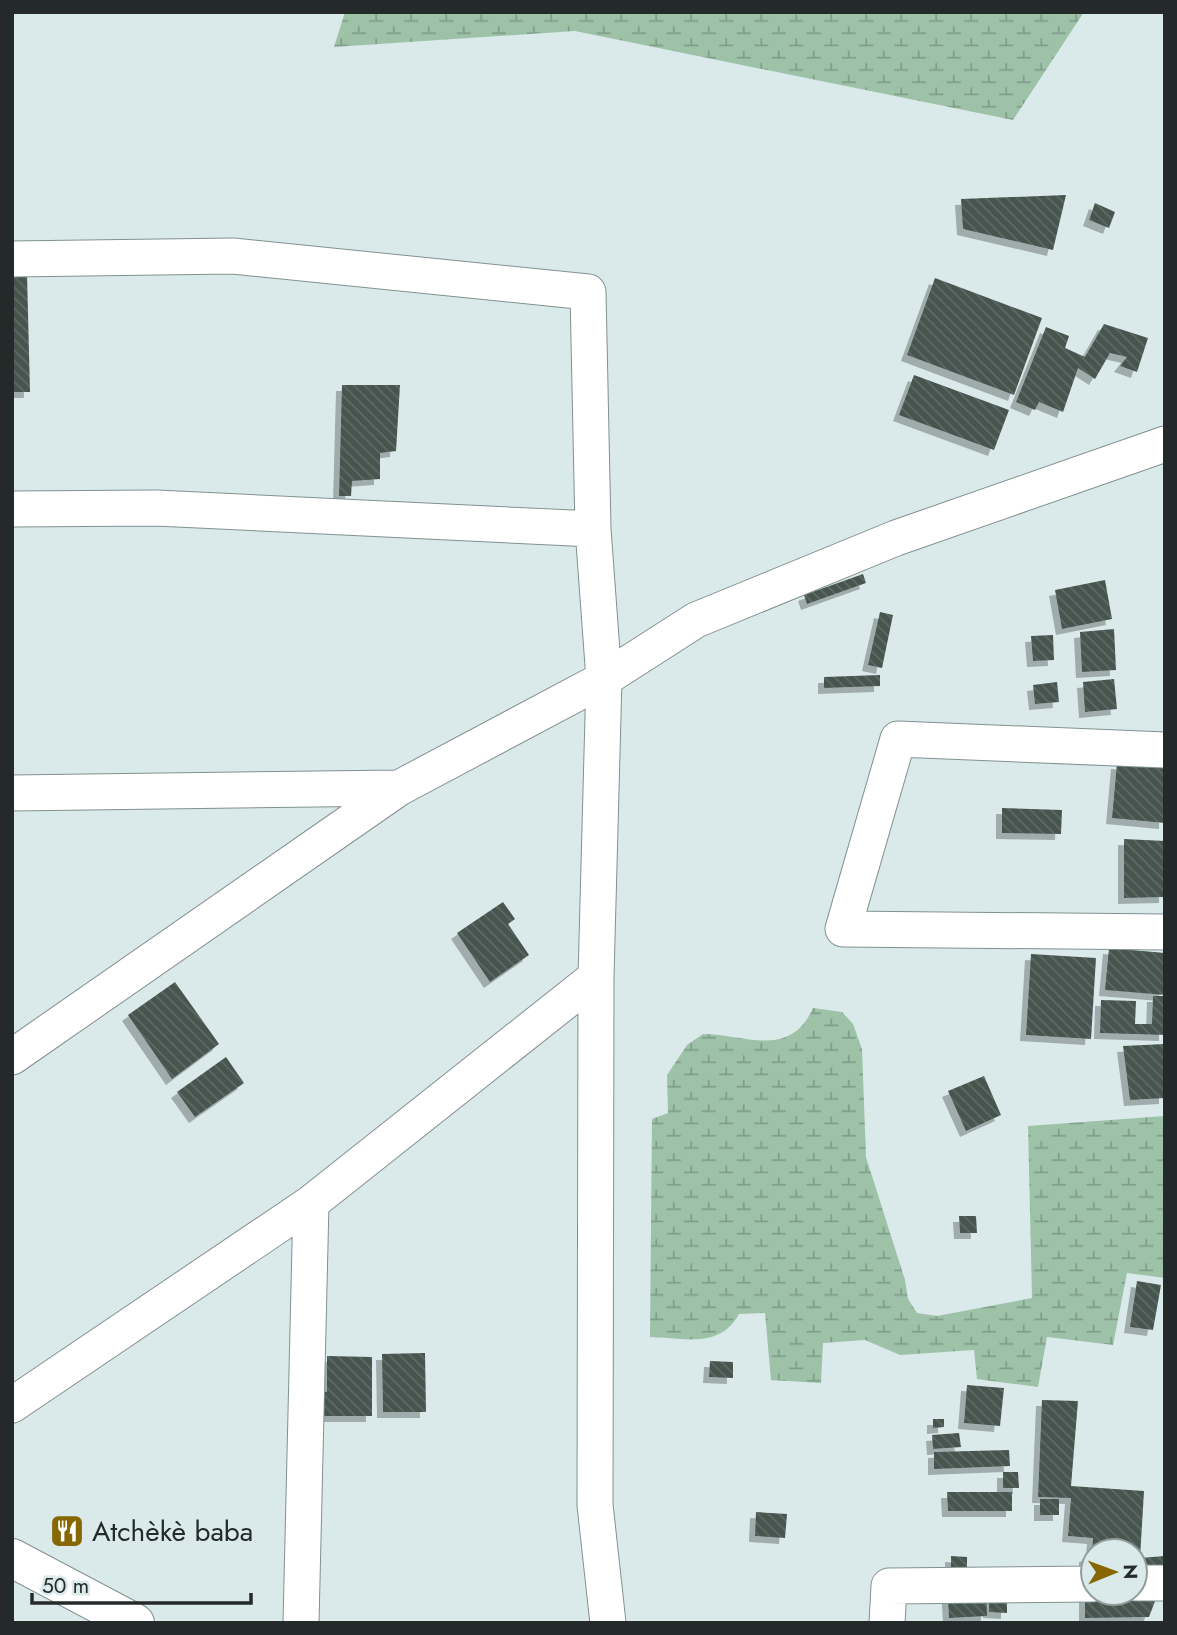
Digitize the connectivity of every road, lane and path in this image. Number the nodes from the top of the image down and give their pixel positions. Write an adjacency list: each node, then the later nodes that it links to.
1 (12, 260): 4 (street)
2 (1165, 444): 5 (street)
3 (12, 509): 4 (street)
4 (593, 529): 5 (street)
5 (604, 679): 7 (street); 10 (street)
6 (1165, 750): 9 (street)
7 (399, 788): 8 (street); 11 (street)
8 (12, 793)
9 (1165, 932)
10 (596, 977): 12 (street); 18 (street)
11 (12, 1057)
12 (310, 1203): 13 (street); 17 (street)
13 (12, 1405)
14 (12, 1558): 16 (street)
15 (1079, 1584): 19 (street)
16 (135, 1623)
17 (301, 1623)
18 (608, 1623)
19 (887, 1623)

